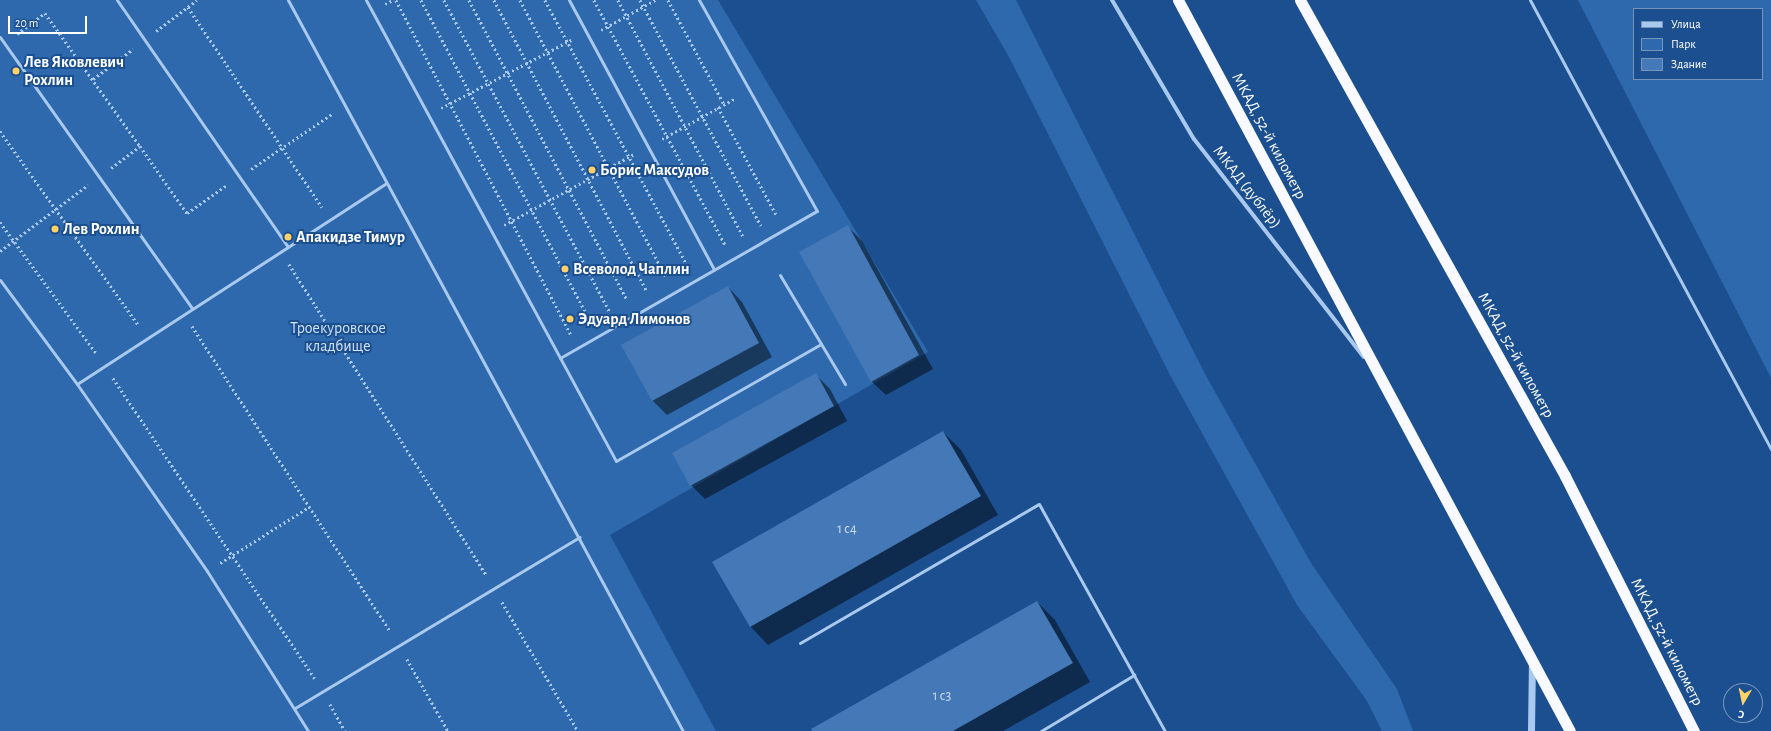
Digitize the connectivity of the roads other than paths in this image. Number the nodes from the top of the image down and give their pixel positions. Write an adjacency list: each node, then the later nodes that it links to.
1 (117, 0): 12 (lane)
2 (288, 0): 11 (lane)
3 (366, 0): 18 (lane)
4 (569, 0): 13 (lane)
5 (698, 0): 13 (lane)
6 (1112, 0): 19 (street, МКАД (дублёр))
7 (1178, 0): 19 (highway, МКАД, 52-й километр)
8 (1300, 0): 34 (highway, МКАД, 52-й километр)
9 (1530, 0): 22 (lane)
10 (0, 37): 16 (lane)
11 (386, 183): 12 (lane); 23 (lane)
12 (288, 247): 16 (lane)
13 (714, 269): 18 (lane)
14 (780, 274): 17 (lane)
15 (0, 280): 20 (lane)
16 (192, 308): 20 (lane)
17 (821, 344): 18 (lane); 21 (lane)
18 (560, 358)
19 (1380, 377): 25 (highway, МКАД, 52-й километр)
20 (78, 384): 27 (lane)
21 (845, 384)
22 (1771, 449)
23 (580, 537): 27 (lane); 29 (lane)
24 (800, 643): 26 (lane)
25 (1532, 662): 32 (street); 33 (highway, МКАД, 52-й километр)
26 (1134, 675): 30 (lane); 31 (lane)
27 (295, 708): 28 (lane)
28 (308, 731)
29 (683, 731)
30 (1041, 731)
31 (1165, 731)
32 (1532, 731)
33 (1570, 731)
34 (1694, 731)

